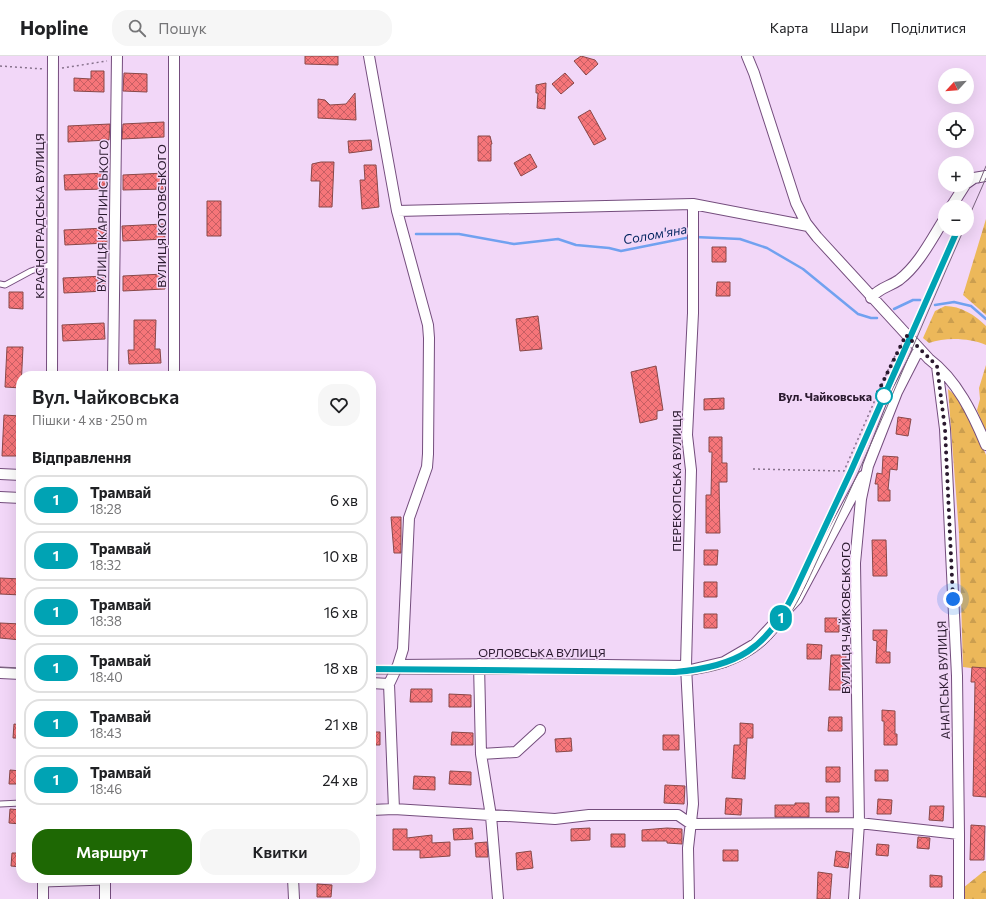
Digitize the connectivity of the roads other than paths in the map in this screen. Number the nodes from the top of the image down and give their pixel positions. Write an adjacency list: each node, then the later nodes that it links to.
1 (53, 56): 12 (street, КРАСНОГРАДСЬКА ВУЛИЦЯ)
2 (117, 56): 18 (street, ВУЛИЦЯ КАРПИНСЬКОГО)
3 (174, 56): 19 (street, ВУЛИЦЯ КОТОВСЬКОГО)
4 (369, 56): 9 (street)
5 (747, 56): 10 (street)
6 (986, 176): 7 (street)
7 (974, 178)
8 (693, 204): 9 (street); 10 (street); 28 (street, ПЕРЕКОПСЬКА ВУЛИЦЯ)
9 (397, 211): 27 (street)
10 (808, 226): 14 (street)
11 (938, 229): 14 (street)
12 (52, 264): 13 (lane); 17 (street, КРАСНОГРАДСЬКА ВУЛИЦЯ)
13 (0, 284)
14 (871, 298): 15 (street)
15 (919, 349): 16 (street); 21 (street, ВУЛИЦЯ ЧАЙКОВСЬКОГО)
16 (937, 366): 20 (street); 42 (street, АНАПСЬКА ВУЛИЦЯ)
17 (52, 371)
18 (113, 371)
19 (174, 371)
20 (986, 445)
21 (870, 461): 28 (street, ОРЛОВСЬКА ВУЛИЦЯ); 40 (street, ВУЛИЦЯ ЧАЙКОВСЬКОГО)
22 (0, 474): 23 (street)
23 (16, 475)
24 (0, 497): 25 (street)
25 (16, 498)
26 (479, 664): 27 (street, ОРЛОВСЬКА ВУЛИЦЯ); 28 (street, ОРЛОВСЬКА ВУЛИЦЯ); 34 (street)
27 (398, 665): 32 (street)
28 (686, 668): 41 (street, ПЕРЕКОПСЬКА ВУЛИЦЯ)
29 (0, 673): 30 (street)
30 (16, 674)
31 (376, 683): 32 (street)
32 (390, 684): 37 (street)
33 (540, 730): 34 (street)
34 (481, 754): 39 (street)
35 (0, 804): 36 (lane)
36 (16, 804)
37 (394, 809): 38 (street); 39 (street)
38 (376, 810)
39 (491, 816): 41 (street); 49 (street)
40 (859, 823): 41 (street); 42 (street); 51 (street, ВУЛИЦЯ ЧАЙКОВСЬКОГО)
41 (691, 824): 50 (street, ПЕРЕКОПСЬКА ВУЛИЦЯ)
42 (960, 834): 52 (street, АНАПСЬКА ВУЛИЦЯ)
43 (43, 883): 46 (street)
44 (105, 883): 47 (street)
45 (293, 883): 48 (street)
46 (43, 899)
47 (105, 899)
48 (294, 899)
49 (498, 899)
50 (689, 899)
51 (854, 899)
52 (959, 899)

